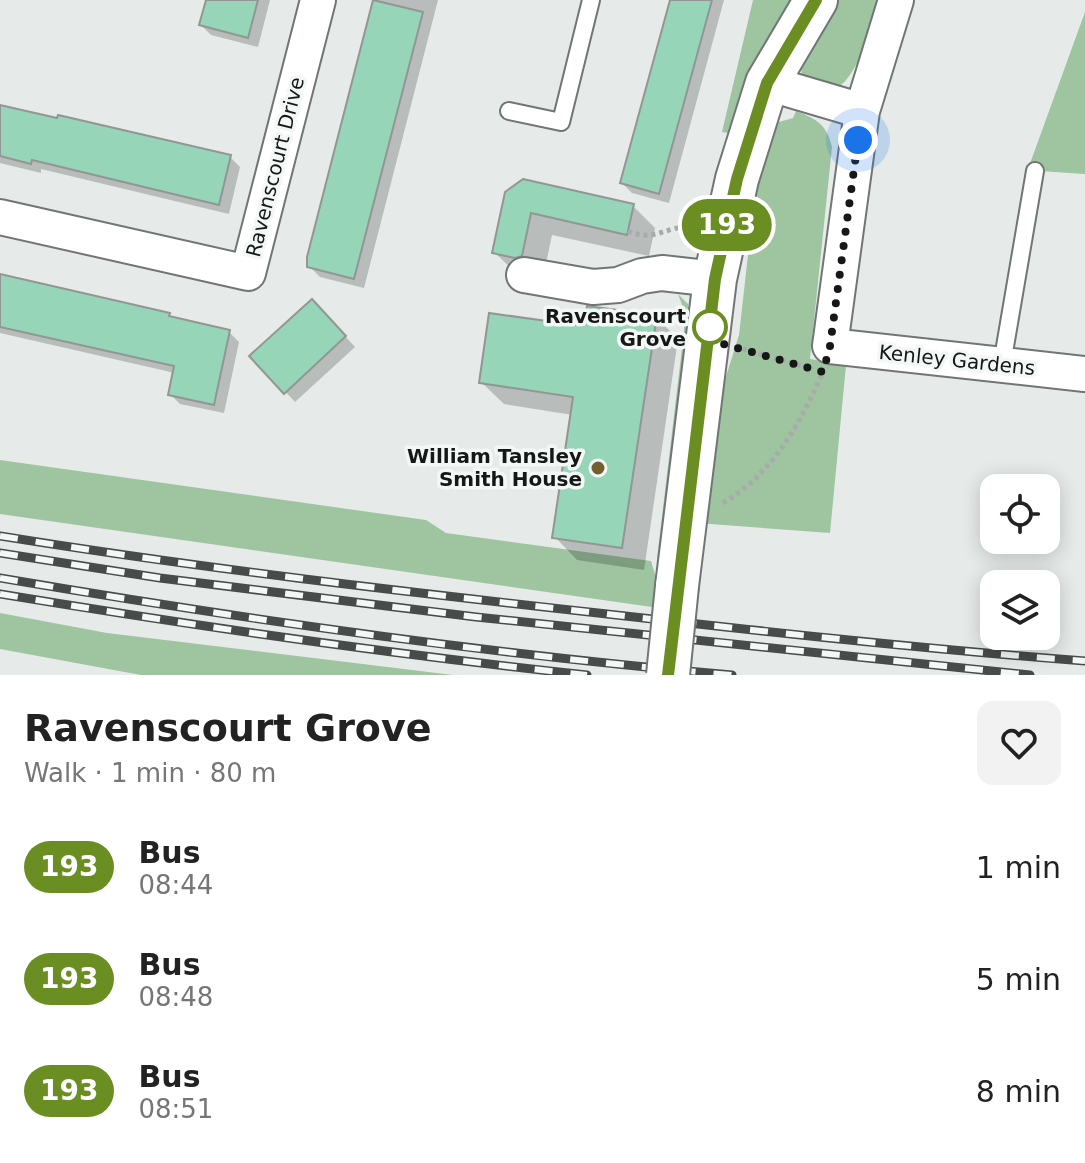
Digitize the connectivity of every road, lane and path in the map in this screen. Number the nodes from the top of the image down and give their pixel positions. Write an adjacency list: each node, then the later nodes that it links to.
1 (318, 0): 9 (street, Ravenscourt Drive)
2 (591, 0): 6 (lane)
3 (816, 0): 5 (street)
4 (896, 0): 7 (street)
5 (767, 83): 7 (street); 13 (street)
6 (509, 111)
7 (862, 111): 15 (street, Kenley Gardens)
8 (1035, 171): 15 (lane)
9 (0, 217)
10 (696, 227): 11 (path)
11 (628, 231)
12 (524, 275): 13 (street)
13 (715, 279): 14 (street)
14 (709, 340): 17 (street); 17 (path)
15 (1002, 364): 16 (street, Kenley Gardens)
16 (1085, 374)
17 (684, 527): 18 (street, bridge)
18 (668, 675)

